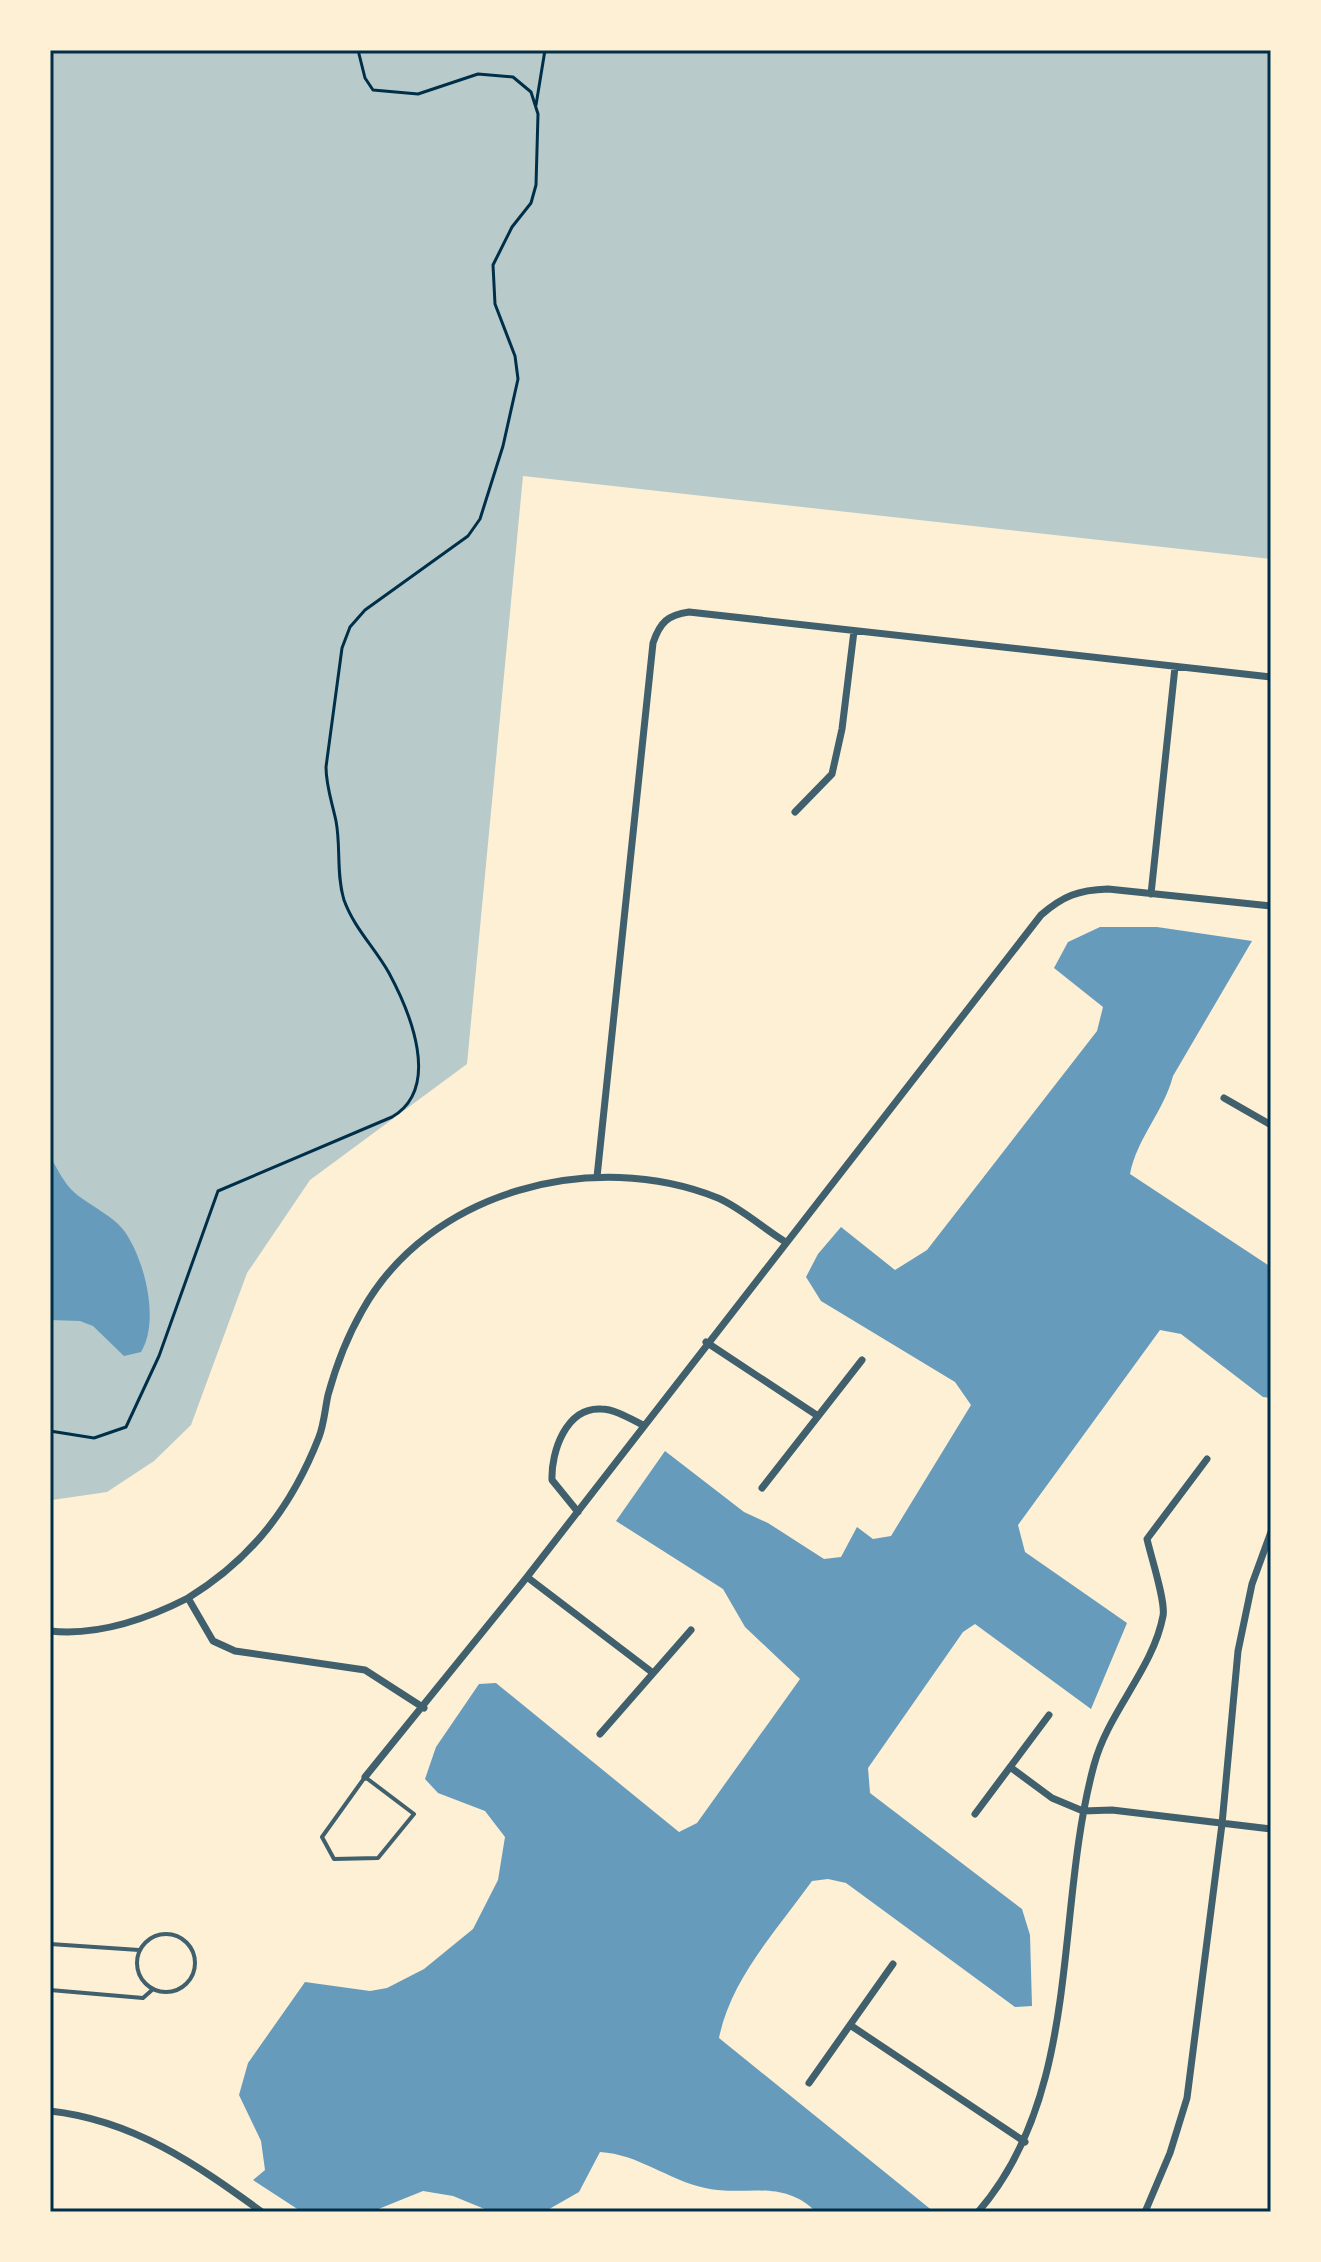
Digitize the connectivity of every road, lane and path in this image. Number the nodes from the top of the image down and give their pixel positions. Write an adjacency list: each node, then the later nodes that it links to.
1 (358, 50): 3 (path)
2 (545, 50): 3 (path)
3 (536, 105): 18 (path)
4 (854, 631): 5 (street); 7 (street); 12 (street)
5 (1175, 667): 6 (street); 8 (street)
6 (1271, 677)
7 (795, 812)
8 (1151, 894): 9 (street); 13 (street)
9 (1271, 906)
10 (1224, 1098): 11 (street)
11 (1271, 1125)
12 (597, 1177): 13 (street); 24 (street)
13 (784, 1241): 14 (street)
14 (706, 1342): 16 (street); 17 (street)
15 (862, 1360): 16 (street)
16 (818, 1416): 20 (street)
17 (643, 1425): 21 (street); 21 (street)
18 (50, 1431)
19 (1207, 1459): 33 (street)
20 (762, 1488)
21 (578, 1512): 23 (street)
22 (1271, 1532): 35 (street)
23 (527, 1577): 27 (street); 28 (street)
24 (188, 1598): 26 (street); 28 (street)
25 (691, 1630): 27 (street)
26 (50, 1631)
27 (653, 1673): 30 (street)
28 (424, 1708): 32 (street)
29 (1049, 1715): 31 (street)
30 (600, 1734)
31 (1010, 1767): 33 (street); 34 (street)
32 (365, 1777): 32 (lane)
33 (1083, 1811): 35 (street); 45 (street)
34 (975, 1814)
35 (1222, 1824): 36 (street); 48 (street)
36 (1271, 1829)
37 (50, 1944): 38 (lane)
38 (139, 1950): 41 (lane); 41 (lane)
39 (893, 1964): 42 (street)
40 (50, 1990): 41 (lane)
41 (153, 1990)
42 (850, 2025): 43 (street); 45 (street)
43 (809, 2083)
44 (50, 2111): 46 (street)
45 (1025, 2142): 47 (street)
46 (262, 2212)
47 (978, 2212)
48 (1145, 2212)

